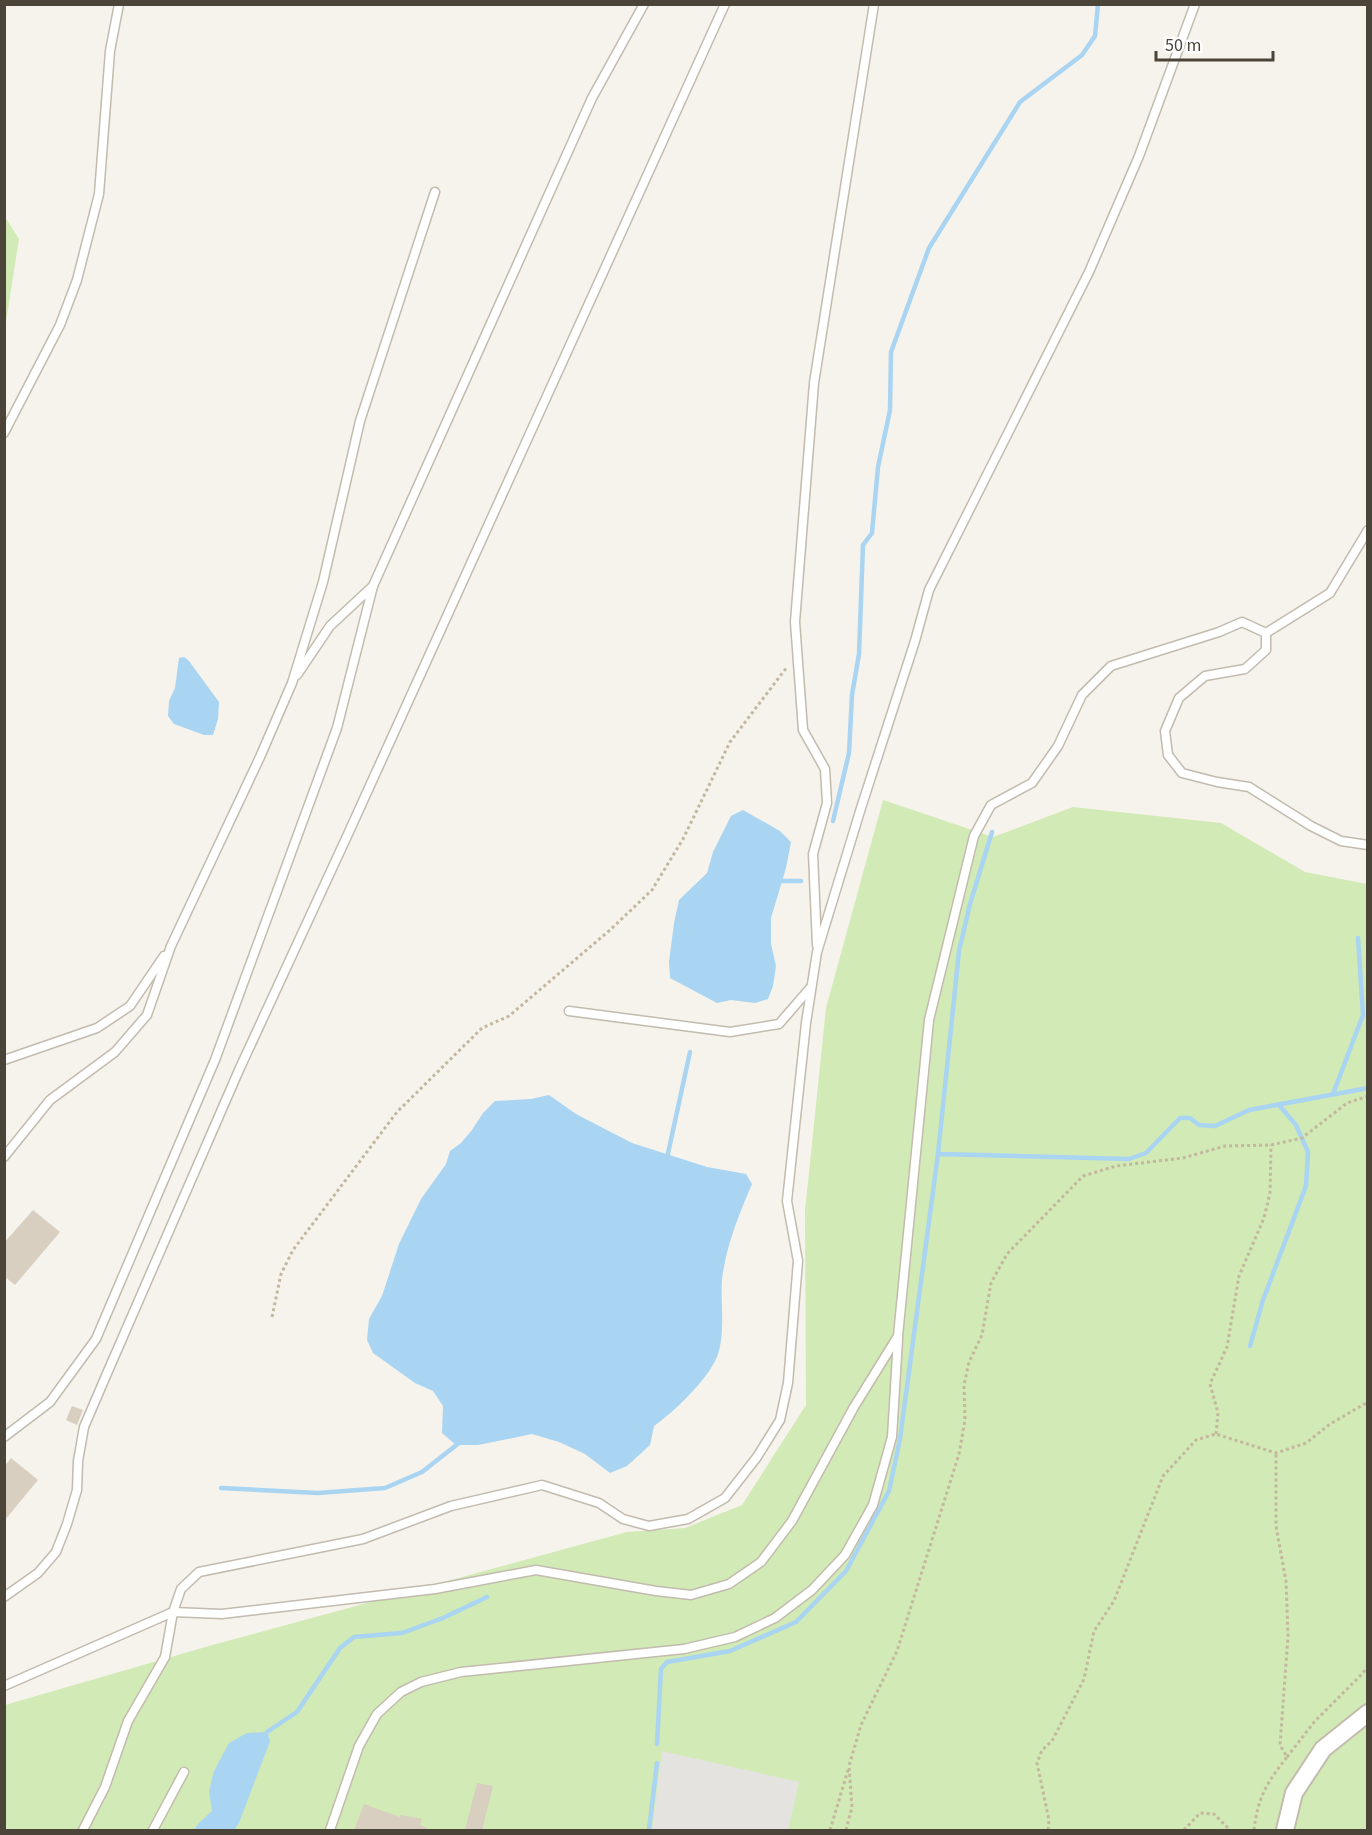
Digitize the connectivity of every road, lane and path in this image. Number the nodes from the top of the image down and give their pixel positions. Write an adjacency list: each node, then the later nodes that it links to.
1 (119, 4): 7 (lane)
2 (644, 4): 9 (lane)
3 (725, 4): 28 (lane)
4 (874, 4): 11 (lane)
5 (1195, 4): 15 (lane)
6 (435, 192): 12 (lane)
7 (4, 433)
8 (1368, 530): 10 (lane)
9 (373, 586): 12 (lane); 26 (lane)
10 (1266, 633): 13 (lane); 23 (lane)
11 (797, 654): 15 (lane); 22 (path)
12 (292, 683): 14 (lane)
13 (1368, 845)
14 (171, 946): 18 (lane); 21 (lane)
15 (817, 952): 16 (lane)
16 (812, 987): 17 (lane); 29 (lane)
17 (569, 1011)
18 (4, 1060)
19 (1368, 1096): 20 (path)
20 (1271, 1145): 25 (path); 34 (path)
21 (4, 1157)
22 (273, 1317)
23 (898, 1336): 29 (lane); 38 (lane)
24 (1368, 1402): 27 (path)
25 (1216, 1434): 27 (path); 41 (path)
26 (4, 1437)
27 (1275, 1453): 33 (path)
28 (4, 1598)
29 (173, 1612): 31 (lane); 36 (lane)
30 (1368, 1665): 33 (path)
31 (4, 1686)
32 (1368, 1713): 45 (street)
33 (1287, 1757): 44 (path)
34 (849, 1766): 39 (path); 40 (path)
35 (184, 1772): 37 (lane)
36 (83, 1830)
37 (153, 1830)
38 (330, 1830)
39 (831, 1830)
40 (846, 1830)
41 (1048, 1830)
42 (1184, 1830): 43 (path)
43 (1230, 1830)
44 (1254, 1830)
45 (1285, 1830)

